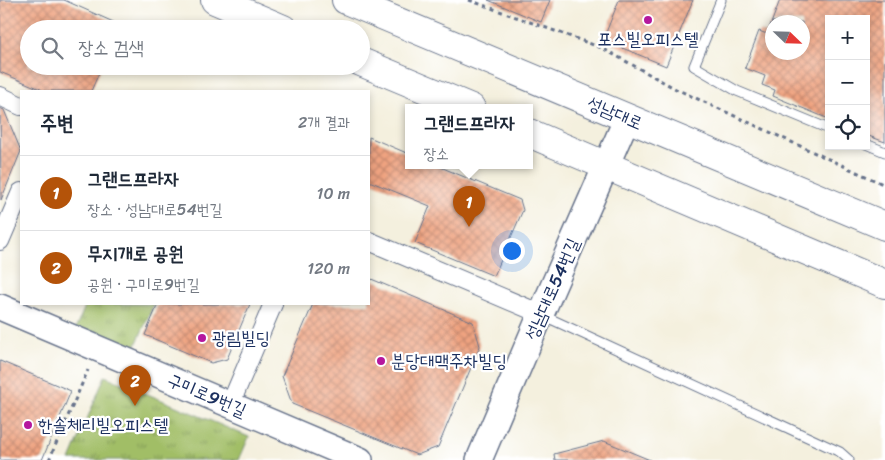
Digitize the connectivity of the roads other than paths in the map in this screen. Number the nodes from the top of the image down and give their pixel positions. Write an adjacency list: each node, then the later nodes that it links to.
1 (346, 0): 9 (main road, 성남대로)
2 (721, 0): 10 (lane)
3 (230, 3): 4 (main road)
4 (265, 20)
5 (370, 66): 7 (main road)
6 (0, 96): 8 (street)
7 (461, 104)
8 (20, 106)
9 (627, 118): 14 (street, 성남대로54번길); 16 (main road, 성남대로)
10 (825, 127)
11 (533, 135): 14 (main road)
12 (870, 146): 13 (lane)
13 (885, 152)
14 (606, 166): 19 (main road); 22 (street, 성남대로54번길)
15 (20, 194): 17 (street)
16 (885, 226)
17 (0, 241)
18 (370, 242): 22 (street)
19 (885, 284)
20 (272, 305): 23 (street)
21 (0, 307): 23 (street, 구미로9번길)
22 (540, 314): 25 (street, 성남대로54번길); 26 (lane)
23 (230, 405): 24 (street, 구미로9번길)
24 (360, 460)
25 (479, 460)
26 (849, 460)

